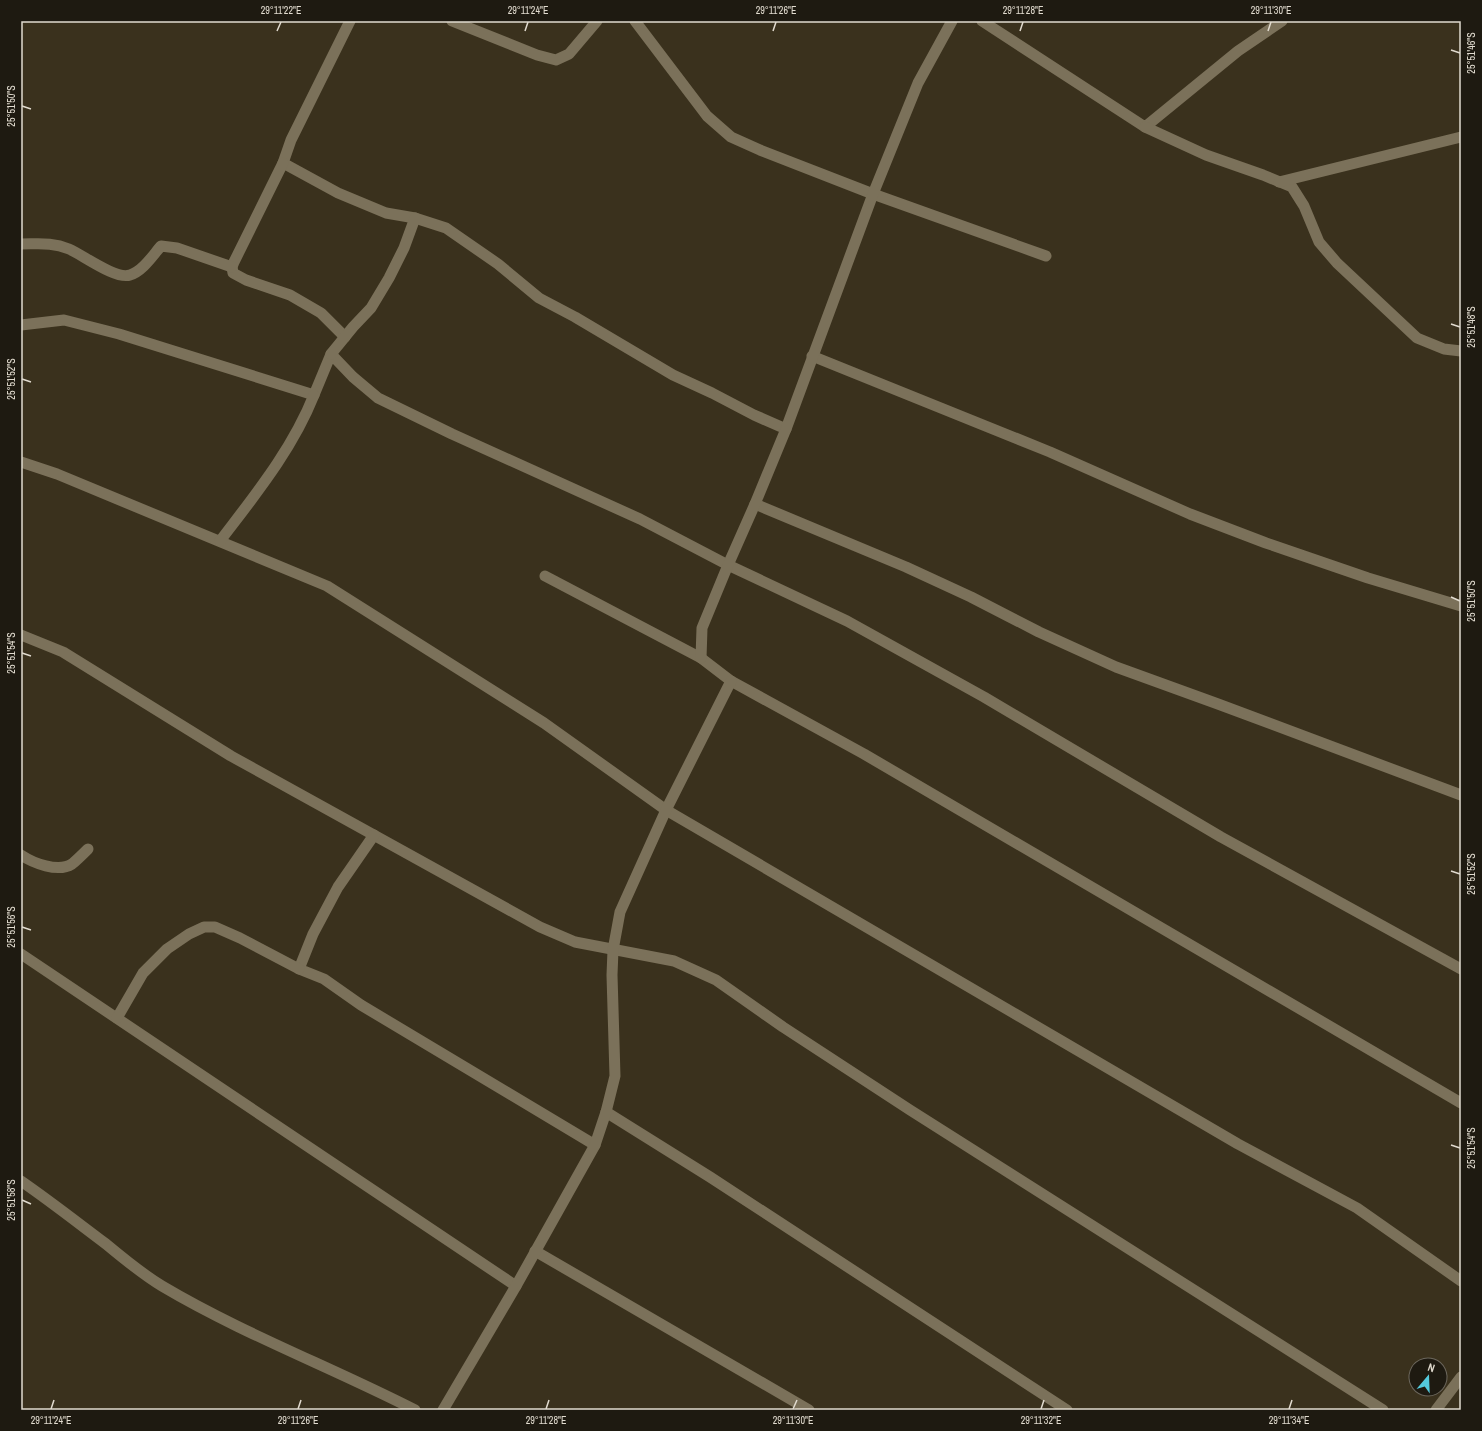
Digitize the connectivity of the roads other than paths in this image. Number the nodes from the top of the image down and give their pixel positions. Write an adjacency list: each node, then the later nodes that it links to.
1 (350, 21): 10 (street)
2 (452, 21): 3 (street)
3 (596, 21)
4 (635, 21): 12 (street)
5 (952, 21): 12 (street)
6 (982, 21): 8 (street)
7 (1282, 21): 8 (street)
8 (1145, 127): 11 (street)
9 (1461, 137): 11 (street)
10 (282, 163): 13 (street); 16 (street)
11 (1279, 182): 19 (street)
12 (873, 194): 15 (street); 21 (street)
13 (416, 218): 18 (street); 23 (street)
14 (21, 244): 16 (street)
15 (1046, 256)
16 (232, 267): 18 (street)
17 (21, 325): 22 (street)
18 (345, 337): 20 (street)
19 (1461, 351)
20 (331, 354): 22 (street); 27 (street)
21 (812, 356): 23 (street); 29 (street)
22 (314, 396): 26 (street)
23 (786, 429): 25 (street)
24 (21, 462): 26 (street)
25 (755, 504): 27 (street); 33 (street)
26 (220, 541): 34 (street)
27 (728, 565): 31 (street); 41 (street)
28 (545, 576): 31 (street)
29 (1461, 606)
30 (21, 635): 35 (street)
31 (701, 658): 32 (street)
32 (731, 681): 34 (street); 43 (street)
33 (1461, 795)
34 (666, 810): 38 (street); 48 (street)
35 (374, 835): 38 (street); 40 (street)
36 (88, 849): 37 (street)
37 (21, 855)
38 (613, 950): 44 (street); 55 (street)
39 (21, 954): 42 (street)
40 (299, 969): 42 (street); 45 (street)
41 (1461, 969)
42 (117, 1018): 49 (street)
43 (1461, 1103)
44 (606, 1112): 45 (street); 54 (street)
45 (595, 1145): 47 (street)
46 (21, 1181): 51 (street)
47 (535, 1251): 49 (street); 53 (street)
48 (1461, 1281)
49 (516, 1286): 52 (street)
50 (1461, 1377): 56 (street)
51 (415, 1410)
52 (443, 1410)
53 (809, 1410)
54 (1067, 1410)
55 (1383, 1410)
56 (1436, 1410)

